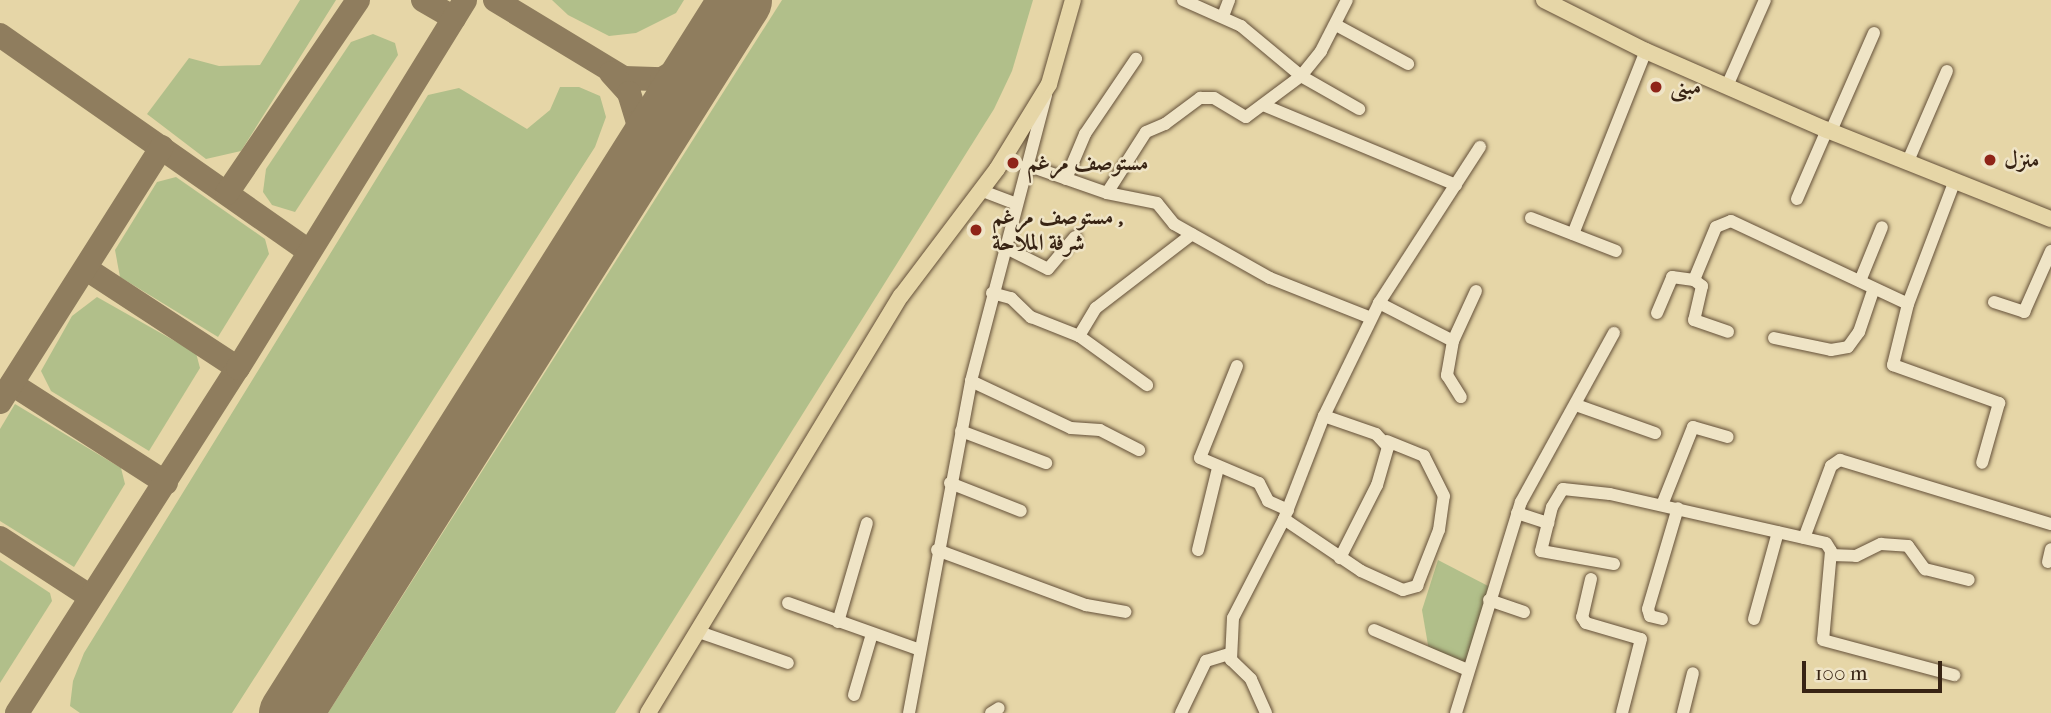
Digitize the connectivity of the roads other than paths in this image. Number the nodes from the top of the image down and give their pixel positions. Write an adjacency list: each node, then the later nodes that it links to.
1 (1073, 0): 15 (main road)
2 (1183, 0): 7 (street)
3 (1229, 0): 7 (street)
4 (1347, 0): 8 (street)
5 (1544, 0): 10 (main road)
6 (1765, 0): 16 (street)
7 (1223, 16): 14 (street)
8 (1336, 25): 12 (street); 14 (street)
9 (1874, 33): 19 (street)
10 (1646, 51): 16 (main road); 34 (street)
11 (1136, 59): 23 (street)
12 (1408, 64)
13 (1947, 71): 21 (street)
14 (1301, 76): 17 (street); 18 (street)
15 (1049, 84): 22 (street); 26 (main road)
16 (1727, 86): 19 (main road)
17 (1263, 105): 25 (street); 27 (street)
18 (1359, 109)
19 (1829, 131): 21 (main road); 28 (street)
20 (1480, 147): 25 (street)
21 (1908, 161): 24 (main road)
22 (1027, 165): 23 (street); 29 (street)
23 (1066, 179): 27 (street)
24 (1955, 180): 31 (main road); 46 (street)
25 (1455, 185): 45 (street)
26 (980, 190): 29 (street); 94 (main road)
27 (1107, 193): 33 (street)
28 (1797, 199)
29 (1016, 204): 36 (street)
30 (1531, 218): 34 (street)
31 (2051, 219)
32 (1882, 227): 40 (street)
33 (1192, 234): 48 (street); 51 (street)
34 (1573, 234): 37 (street)
35 (1075, 237): 36 (street)
36 (1004, 247): 43 (street)
37 (1616, 251)
38 (2051, 251): 44 (street)
39 (1694, 280): 40 (street); 47 (street); 49 (street)
40 (1860, 281): 41 (street)
41 (1874, 288): 46 (street); 52 (street)
42 (1476, 291): 53 (street)
43 (992, 293): 51 (street); 55 (street)
44 (1994, 302)
45 (1379, 303): 48 (street); 53 (street)
46 (1908, 304): 66 (street)
47 (1657, 313)
48 (1371, 318): 59 (street)
49 (1728, 332)
50 (1614, 333): 58 (street)
51 (1079, 336): 56 (street)
52 (1774, 338)
53 (1453, 341): 57 (street)
54 (1237, 366): 67 (street)
55 (971, 380): 60 (street); 64 (street)
56 (1147, 385)
57 (1461, 397)
58 (1577, 405): 61 (street); 72 (street)
59 (1324, 416): 63 (street); 73 (street)
60 (961, 431): 65 (street); 68 (street)
61 (1655, 433)
62 (1728, 437): 69 (street)
63 (1387, 441): 82 (street); 82 (street)
64 (1139, 450)
65 (1046, 463)
66 (1982, 463)
67 (1218, 468): 73 (street); 80 (street)
68 (950, 483): 71 (street); 79 (street)
69 (1662, 505): 70 (street); 75 (street)
70 (1678, 508): 77 (street); 90 (street)
71 (1021, 511)
72 (1517, 513): 75 (street); 86 (street)
73 (1286, 515): 82 (street); 97 (street)
74 (867, 523): 92 (street)
75 (1548, 523): 83 (street)
76 (2051, 524): 78 (street)
77 (1778, 532): 78 (street); 91 (street)
78 (1804, 538): 81 (street)
79 (937, 550): 89 (street); 96 (street)
80 (1198, 550)
81 (1831, 555): 85 (street); 101 (street)
82 (1340, 558)
83 (1614, 564)
84 (1591, 579): 108 (street)
85 (1969, 580)
86 (1489, 600): 88 (street); 99 (street)
87 (788, 603): 92 (street)
88 (1524, 611)
89 (1125, 612)
90 (1662, 619)
91 (1754, 619)
92 (838, 622): 95 (street)
93 (1374, 630): 99 (street)
94 (699, 632): 98 (street); 103 (main road)
95 (872, 634): 96 (street); 102 (street)
96 (920, 650): 104 (street)
97 (1229, 654): 105 (street); 106 (street)
98 (788, 663)
99 (1468, 670): 107 (street)
100 (1693, 673): 109 (street)
101 (1954, 675)
102 (853, 695)
103 (648, 713)
104 (909, 713)
105 (1181, 713)
106 (1266, 713)
107 (1456, 713)
108 (1622, 713)
109 (1683, 713)

